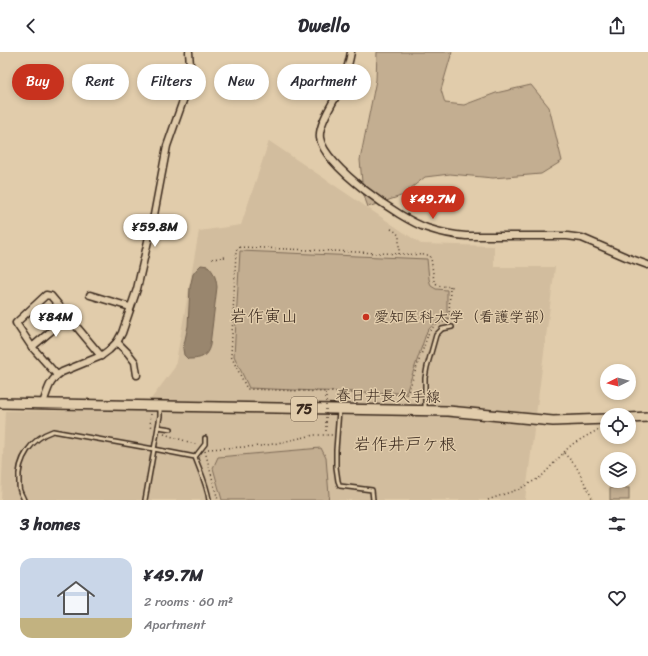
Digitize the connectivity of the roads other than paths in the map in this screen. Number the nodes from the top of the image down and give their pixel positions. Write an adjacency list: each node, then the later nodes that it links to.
1 (188, 52): 5 (street)
2 (351, 52): 3 (street)
3 (648, 265)
4 (90, 295): 5 (street)
5 (130, 307): 8 (street)
6 (69, 316): 9 (street); 9 (street); 10 (street)
7 (452, 327): 17 (lane)
8 (117, 342): 10 (street); 11 (street)
9 (32, 346): 12 (street)
10 (101, 356): 12 (street)
11 (137, 375)
12 (56, 376): 14 (street)
13 (0, 403): 14 (main road, 春日井長久手線 / 75)
14 (43, 404): 15 (main road, 春日井長久手線 / 75)
15 (155, 406): 16 (main road, 春日井長久手線 / 75); 21 (lane)
16 (338, 410): 17 (main road, 春日井長久手線 / 75); 29 (lane)
17 (425, 411): 20 (main road, 春日井長久手線 / 75)
18 (648, 417): 19 (main road)
19 (636, 418)
20 (600, 419)
21 (158, 427): 22 (lane); 24 (lane)
22 (171, 429)
23 (205, 438): 25 (lane)
24 (154, 449): 25 (lane); 26 (lane); 27 (lane)
25 (195, 457): 28 (lane)
26 (24, 500)
27 (145, 500)
28 (208, 500)
29 (373, 500)

